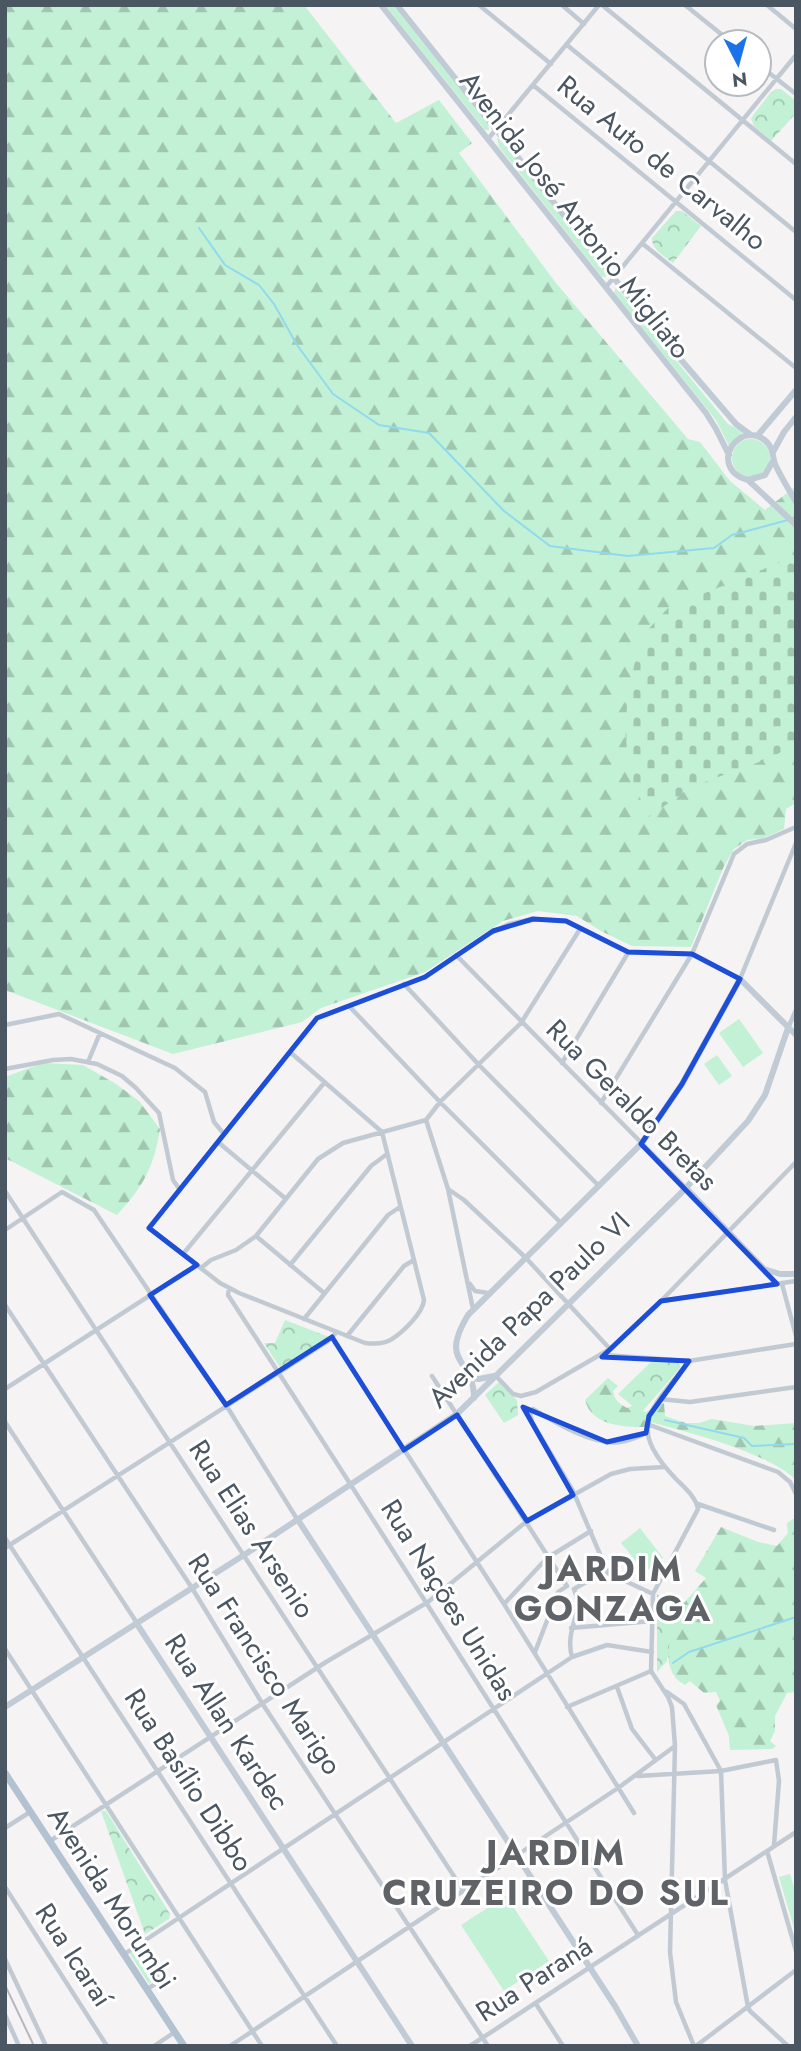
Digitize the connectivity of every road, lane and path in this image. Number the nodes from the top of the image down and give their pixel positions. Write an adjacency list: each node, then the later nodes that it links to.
1 (381, 5): 20 (main road, Avenida José Antonio Migliato)
2 (397, 5): 19 (main road, Avenida José Antonio Migliato)
3 (479, 5): 13 (street)
4 (562, 5): 8 (street)
5 (600, 5): 8 (street); 18 (street)
6 (685, 5): 9 (street)
7 (768, 5): 10 (street)
8 (584, 24): 11 (street)
9 (713, 28)
10 (796, 29)
11 (567, 45): 13 (street); 21 (street)
12 (796, 55): 15 (street)
13 (551, 64): 16 (street)
14 (773, 77): 15 (street)
15 (776, 79): 17 (street); 18 (street)
16 (533, 85): 19 (street); 23 (street, Rua Auto de Carvalho)
17 (796, 94)
18 (742, 120): 21 (street); 22 (street)
19 (496, 128): 20 (street); 26 (main road, Avenida José Antonio Migliato)
20 (488, 139): 27 (main road, Avenida José Antonio Migliato)
21 (709, 160): 23 (street); 24 (street)
22 (796, 164)
23 (675, 201): 25 (street); 28 (street, Rua Auto de Carvalho)
24 (796, 232)
25 (643, 244): 26 (street); 29 (street)
26 (615, 276): 27 (street); 32 (main road, Avenida José Antonio Migliato)
27 (606, 288): 34 (main road, Avenida José Antonio Migliato)
28 (796, 300)
29 (796, 368)
30 (796, 390): 32 (main road)
31 (796, 417): 33 (main road)
32 (754, 435): 33 (main road); 34 (main road)
33 (773, 452): 35 (main road)
34 (729, 455): 36 (main road)
35 (774, 461): 36 (main road); 37 (main road)
36 (748, 480): 38 (main road)
37 (796, 502)
38 (794, 524)
39 (796, 827): 43 (street)
40 (796, 843): 45 (street)
41 (580, 929): 42 (street); 44 (street); 49 (street)
42 (628, 952): 43 (street); 56 (street)
43 (692, 954): 45 (street); 61 (street)
44 (456, 955): 46 (street); 49 (street, Rua Geraldo Bretas)
45 (740, 979): 51 (main road); 66 (main road)
46 (404, 984): 47 (street); 57 (street)
47 (349, 1006): 54 (street); 60 (street)
48 (796, 1010): 51 (street, Avenida Papa Paulo VI)
49 (521, 1023): 56 (street, Rua Geraldo Bretas); 57 (street)
50 (5, 1025): 52 (street)
51 (788, 1028): 53 (main road); 71 (main road, Avenida Papa Paulo VI)
52 (100, 1033): 55 (street); 64 (street)
53 (796, 1035)
54 (290, 1052): 59 (street); 64 (street)
55 (88, 1062): 58 (street); 73 (street)
56 (562, 1063): 61 (street, Rua Geraldo Bretas)
57 (479, 1065): 60 (street); 70 (street)
58 (5, 1069)
59 (324, 1083): 63 (street); 69 (street)
60 (440, 1102): 62 (street); 78 (street)
61 (601, 1103): 66 (street, Rua Geraldo Bretas)
62 (426, 1120): 63 (street); 72 (street)
63 (382, 1132): 67 (street); 75 (street)
64 (224, 1135): 65 (street)
65 (218, 1142): 69 (street); 73 (street)
66 (641, 1144): 70 (main road); 71 (street, Rua Geraldo Bretas)
67 (387, 1154): 76 (street); 85 (street)
68 (796, 1161): 80 (street)
69 (252, 1170): 75 (street); 82 (street)
70 (599, 1186): 78 (main road)
71 (686, 1188): 80 (main road, Rua Geraldo Bretas); 96 (main road, Avenida Papa Paulo VI)
72 (448, 1189): 83 (street); 89 (street)
73 (180, 1190): 82 (street)
74 (5, 1191): 77 (street, Rua Elias Arsenio)
75 (286, 1199): 81 (street)
76 (400, 1207): 84 (street); 92 (street)
77 (23, 1217): 79 (street); 94 (street); 101 (street, Rua Elias Arsenio)
78 (561, 1223): 83 (main road)
79 (5, 1230)
80 (729, 1231): 87 (main road, Rua Geraldo Bretas); 95 (street)
81 (256, 1237): 85 (street); 86 (street)
82 (183, 1254): 86 (street)
83 (526, 1258): 93 (main road); 96 (street)
84 (414, 1260): 103 (street); 103 (street)
85 (290, 1265): 92 (street)
86 (199, 1266): 91 (street); 94 (street)
87 (764, 1269): 88 (main road); 90 (street, Rua Geraldo Bretas)
88 (796, 1278): 90 (street)
89 (467, 1280): 93 (street); 98 (street)
90 (780, 1284): 95 (street); 100 (street, Rua Geraldo Bretas)
91 (229, 1288): 99 (street); 111 (street, Rua Nações Unidas)
92 (324, 1293): 99 (street)
93 (489, 1293): 98 (main road)
94 (150, 1295): 101 (street); 119 (street)
95 (661, 1301): 107 (street)
96 (570, 1303): 107 (street); 112 (main road, Avenida Papa Paulo VI)
97 (5, 1305): 110 (street, Rua Francisco Marigo)
98 (473, 1309): 114 (main road)
99 (304, 1319): 102 (street)
100 (794, 1320): 104 (street, Rua Geraldo Bretas)
101 (97, 1331): 110 (street); 124 (street, Rua Elias Arsenio)
102 (337, 1332): 103 (street); 105 (street)
103 (347, 1336)
104 (796, 1336)
105 (332, 1338): 111 (street); 125 (street)
106 (796, 1344): 109 (street)
107 (610, 1349): 108 (street)
108 (603, 1355): 109 (street); 112 (street)
109 (689, 1361): 118 (street)
110 (44, 1365): 116 (street); 127 (street, Rua Francisco Marigo)
111 (279, 1372): 119 (street); 128 (street, Rua Nações Unidas)
112 (495, 1375): 114 (main road); 117 (main road, Avenida Papa Paulo VI)
113 (432, 1376): 120 (street)
114 (472, 1378): 117 (main road)
115 (796, 1387): 118 (street)
116 (5, 1389)
117 (474, 1398): 120 (main road, Avenida Papa Paulo VI)
118 (659, 1399): 122 (street)
119 (226, 1405): 124 (street); 133 (street)
120 (457, 1415): 125 (main road, Avenida Papa Paulo VI); 134 (street)
121 (5, 1422): 132 (street, Rua Allan Kardec)
122 (647, 1423): 123 (street); 129 (street)
123 (646, 1433): 126 (street); 130 (street)
124 (170, 1441): 127 (street); 139 (street, Rua Elias Arsenio)
125 (404, 1450): 128 (main road, Avenida Papa Paulo VI); 141 (street)
126 (664, 1467): 130 (street); 131 (street)
127 (117, 1476): 132 (street); 144 (street, Rua Francisco Marigo)
128 (352, 1485): 133 (main road, Avenida Papa Paulo VI); 147 (street, Rua Nações Unidas)
129 (796, 1494)
130 (573, 1495): 134 (street); 136 (street)
131 (698, 1504): 135 (street); 146 (street)
132 (63, 1512): 138 (street); 150 (street, Rua Allan Kardec)
133 (298, 1520): 139 (main road, Avenida Papa Paulo VI); 152 (main road)
134 (527, 1521): 140 (street); 141 (street)
135 (774, 1530)
136 (591, 1531): 140 (street); 142 (street)
137 (5, 1538): 138 (street, Rua Basílio Dibbo)
138 (8, 1547): 156 (street, Rua Basílio Dibbo)
139 (244, 1555): 144 (main road, Avenida Papa Paulo VI); 158 (street, Rua Elias Arsenio)
140 (550, 1556): 143 (street); 148 (street)
141 (477, 1563): 147 (street); 148 (street)
142 (608, 1573): 145 (street); 146 (street)
143 (567, 1586): 145 (street); 155 (street)
144 (192, 1588): 150 (main road, Avenida Papa Paulo VI); 164 (street, Rua Francisco Marigo)
145 (574, 1589): 151 (street)
146 (653, 1594): 149 (street)
147 (428, 1602): 152 (street); 167 (street, Rua Nações Unidas)
148 (504, 1604): 155 (street)
149 (652, 1621): 151 (street); 154 (street)
150 (137, 1624): 156 (main road, Avenida Papa Paulo VI); 168 (main road, Rua Allan Kardec)
151 (571, 1628): 157 (street)
152 (372, 1633): 158 (street); 169 (main road)
153 (5, 1649): 162 (street)
154 (652, 1652): 157 (street); 159 (street)
155 (534, 1653): 160 (street)
156 (83, 1656): 162 (main road, Avenida Papa Paulo VI); 173 (street, Rua Basílio Dibbo)
157 (572, 1657): 160 (street)
158 (317, 1668): 164 (street); 177 (street, Rua Elias Arsenio)
159 (651, 1671): 161 (street); 163 (street)
160 (546, 1675): 166 (street); 167 (street)
161 (617, 1687): 166 (street); 171 (street)
162 (32, 1689): 165 (main road, Avenida Papa Paulo VI); 179 (street)
163 (664, 1690): 170 (street); 172 (street)
164 (262, 1703): 168 (street); 181 (street, Rua Francisco Marigo)
165 (5, 1707)
166 (567, 1707): 178 (street)
167 (494, 1710): 169 (street); 183 (street, Rua Nações Unidas)
168 (211, 1737): 173 (street); 188 (main road, Rua Allan Kardec)
169 (443, 1744): 177 (street); 190 (main road)
170 (675, 1746): 171 (street); 175 (street)
171 (655, 1759): 176 (street)
172 (721, 1771): 175 (street); 187 (street); 191 (street)
173 (159, 1772): 179 (street); 192 (street, Rua Basílio Dibbo)
174 (5, 1773): 180 (main road, Avenida Morumbi)
175 (674, 1773): 176 (street); 195 (street)
176 (634, 1777): 178 (street)
177 (390, 1779): 181 (street); 194 (street, Rua Elias Arsenio)
178 (618, 1788): 182 (street); 183 (street)
179 (106, 1805): 186 (street); 196 (street)
180 (31, 1811): 184 (street); 186 (main road, Avenida Morumbi)
181 (337, 1813): 188 (street); 197 (street, Rua Francisco Marigo)
182 (634, 1813)
183 (566, 1823): 190 (street); 198 (street, Rua Nações Unidas)
184 (5, 1828)
185 (796, 1832): 187 (street, Rua Paraná)
186 (50, 1841): 201 (main road, Avenida Morumbi)
187 (774, 1846): 189 (street, Rua Paraná)
188 (285, 1849): 192 (street); 203 (main road, Rua Allan Kardec)
189 (768, 1851): 191 (street, Rua Paraná); 200 (street)
190 (517, 1856): 194 (street); 204 (main road)
191 (725, 1880): 195 (street, Rua Paraná); 209 (street)
192 (231, 1883): 196 (street); 207 (street, Rua Basílio Dibbo)
193 (5, 1887): 216 (street, Rua Icaraí)
194 (463, 1890): 197 (street)
195 (669, 1915): 198 (street, Rua Paraná); 227 (street)
196 (177, 1917): 199 (street); 211 (street)
197 (410, 1926): 203 (street); 213 (street, Rua Francisco Marigo)
198 (638, 1935): 204 (street, Rua Paraná)
199 (144, 1939): 201 (street); 206 (street)
200 (796, 1951)
201 (123, 1955): 206 (main road, Avenida Morumbi)
202 (5, 1959): 215 (street)
203 (356, 1960): 207 (street); 222 (main road, Rua Allan Kardec)
204 (590, 1968): 208 (street, Rua Paraná); 226 (main road)
205 (796, 1970): 209 (street)
206 (147, 1989): 212 (main road, Avenida Morumbi)
207 (304, 1996): 211 (street); 221 (street, Rua Basílio Dibbo)
208 (536, 2004): 213 (street, Rua Paraná); 225 (street)
209 (748, 2007): 227 (street); 228 (street)
210 (5, 2015): 214 (street)
211 (252, 2031): 219 (street); 220 (street)
212 (175, 2032): 217 (street); 218 (main road, Avenida Morumbi)
213 (483, 2038): 223 (street, Rua Paraná); 224 (street, Rua Francisco Marigo)
214 (19, 2046)
215 (46, 2046)
216 (107, 2046)
217 (154, 2046)
218 (184, 2046)
219 (230, 2046)
220 (262, 2046)
221 (337, 2046)
222 (412, 2046)
223 (470, 2046)
224 (488, 2046)
225 (563, 2046)
226 (640, 2046)
227 (695, 2046)
228 (788, 2046)

